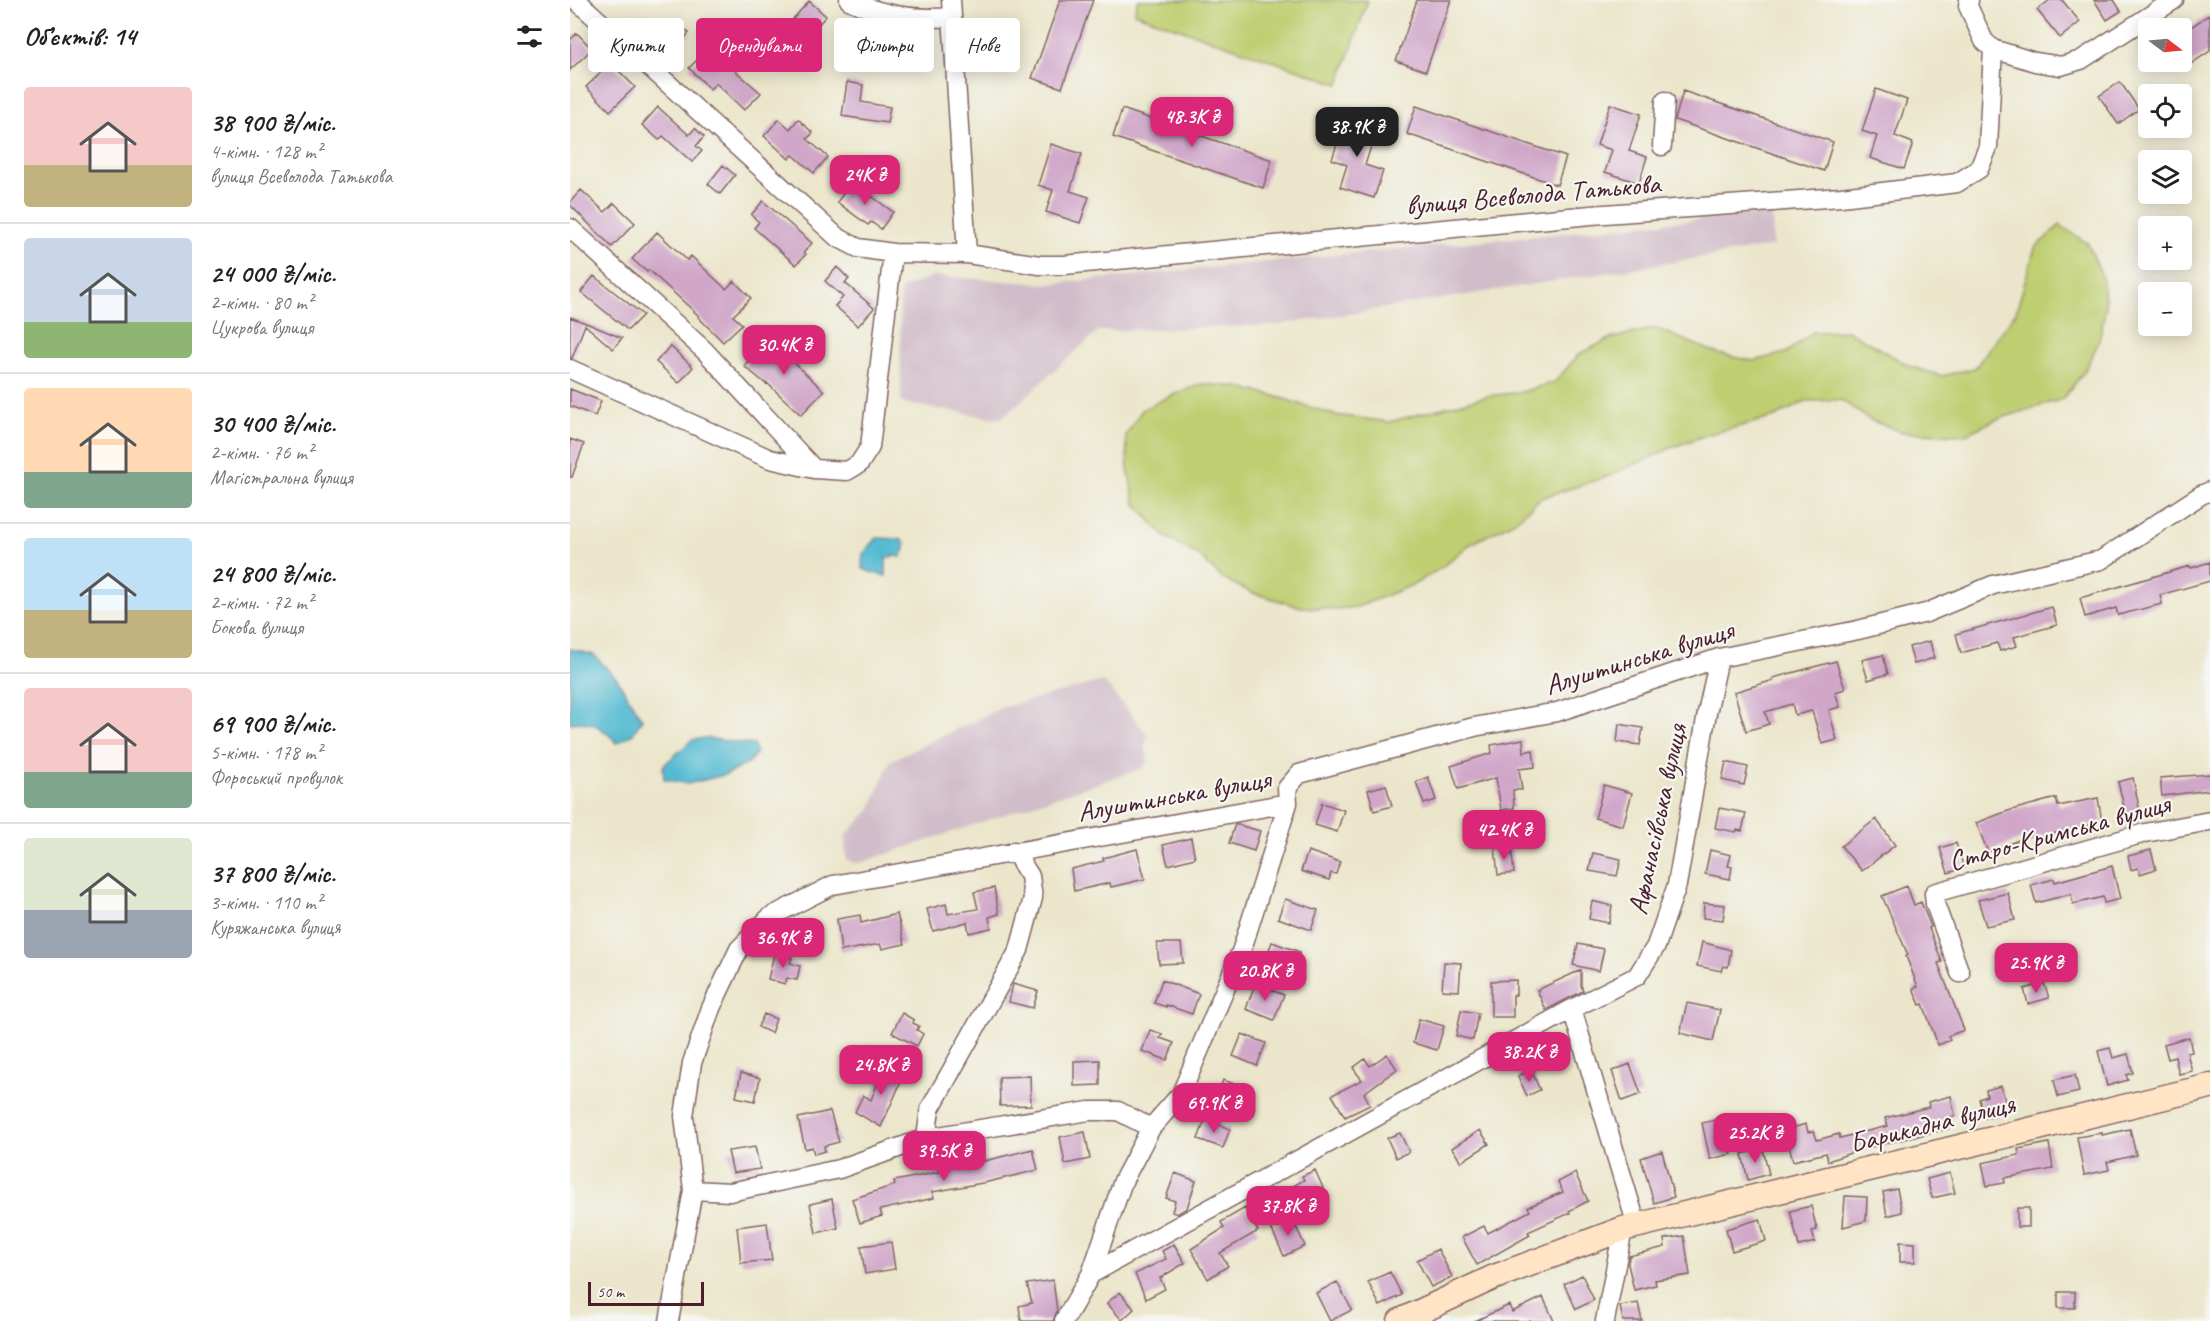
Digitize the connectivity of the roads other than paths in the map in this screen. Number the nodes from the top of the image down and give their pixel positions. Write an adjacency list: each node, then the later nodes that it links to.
1 (576, 0): 10 (street, вулиця Всеволода Татькова)
2 (849, 0): 5 (street)
3 (1969, 0): 6 (street)
4 (2174, 0): 6 (street)
5 (951, 9): 11 (street)
6 (1993, 49): 11 (street, вулиця Всеволода Татькова)
7 (1665, 101): 8 (street)
8 (1662, 146)
9 (570, 228): 13 (street)
10 (893, 253): 11 (street, вулиця Всеволода Татькова); 13 (street)
11 (967, 254)
12 (570, 369): 13 (street)
13 (814, 469)
14 (2210, 491): 15 (street, Алуштинська вулиця)
15 (1719, 658): 16 (street, Алуштинська вулиця); 20 (street, Афанасівська вулиця)
16 (1288, 803): 18 (street, Алуштинська вулиця); 22 (street)
17 (2210, 821): 19 (street, Старо-Кримська вулиця)
18 (1014, 850): 23 (street); 24 (street, Алуштинська вулиця)
19 (1960, 974)
20 (1572, 1009): 25 (street); 26 (street, Афанасівська вулиця)
21 (2210, 1086): 25 (street, Барикадна вулиця)
22 (1151, 1128): 23 (street); 26 (street)
23 (926, 1138): 24 (street)
24 (693, 1190): 27 (street, Алуштинська вулиця)
25 (1630, 1227): 29 (street, Барикадна вулиця); 30 (street)
26 (1091, 1274): 28 (street)
27 (669, 1321)
28 (1064, 1321)
29 (1400, 1321)
30 (1605, 1321)

